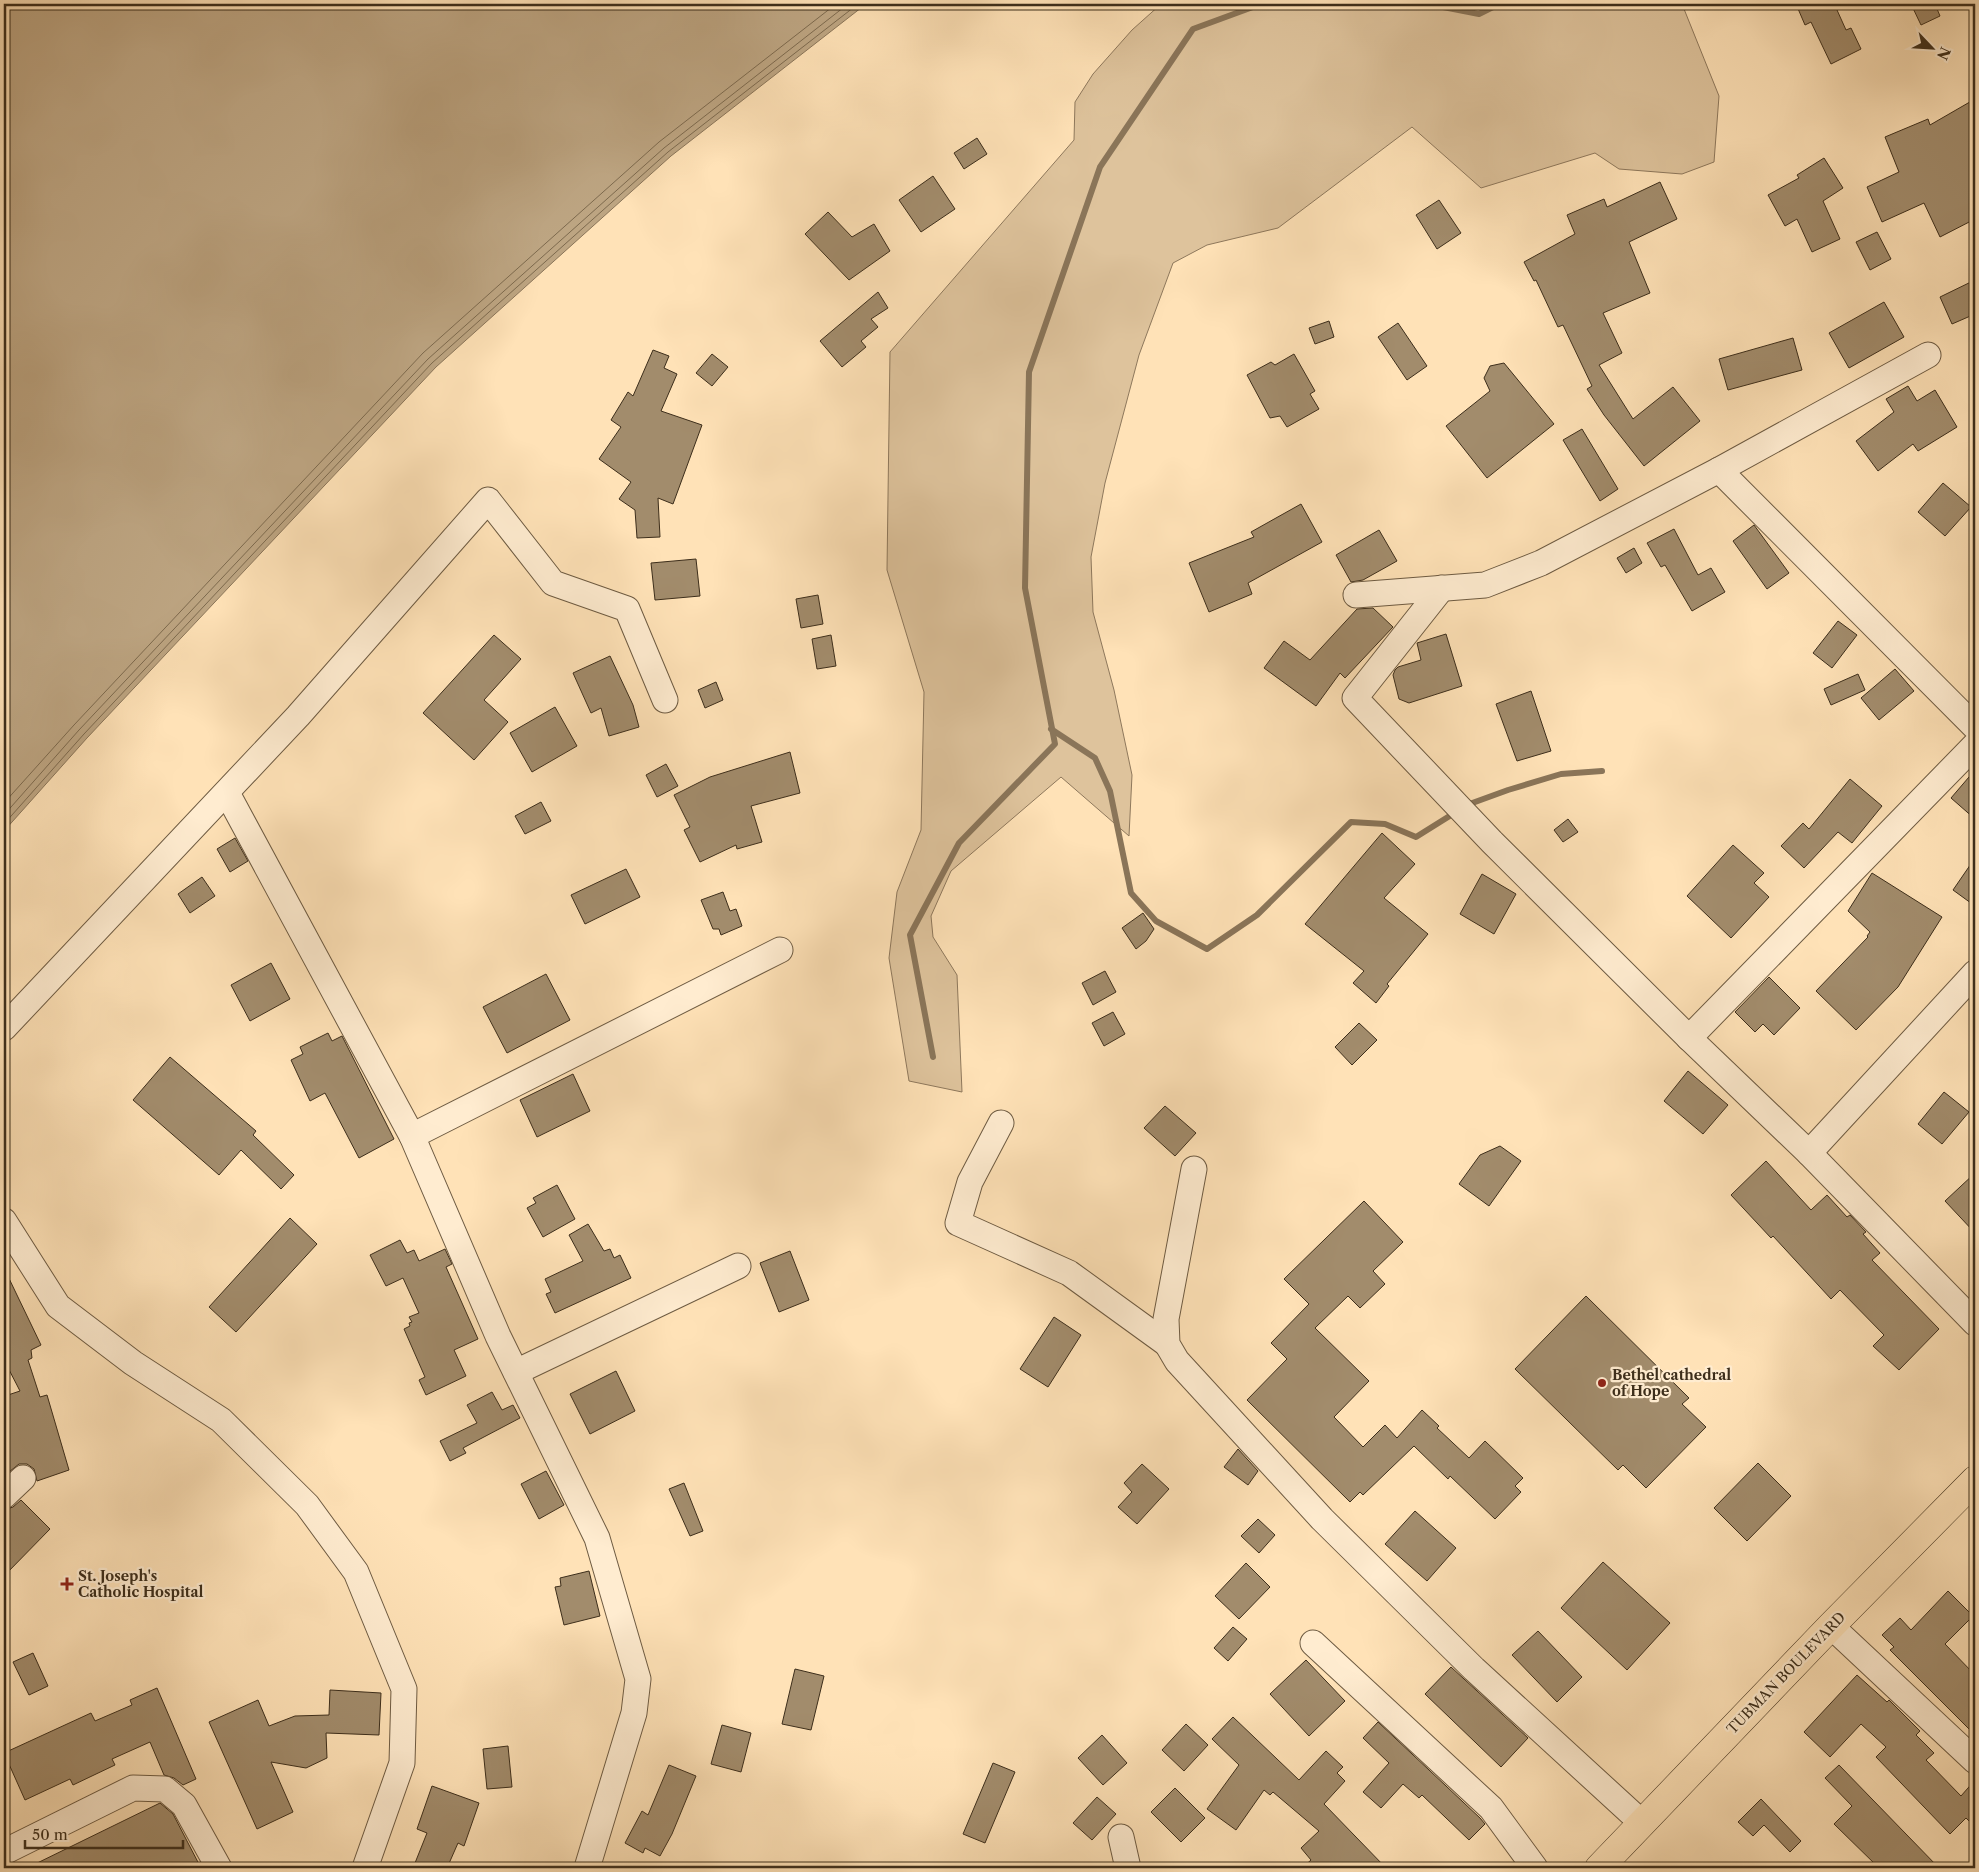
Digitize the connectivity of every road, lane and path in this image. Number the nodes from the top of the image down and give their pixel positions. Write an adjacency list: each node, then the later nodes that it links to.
1 (1928, 355): 2 (street)
2 (1719, 470): 3 (street); 6 (street)
3 (1442, 588): 4 (street); 12 (street)
4 (1356, 595)
5 (665, 700): 8 (street)
6 (1975, 727)
7 (1975, 745): 12 (street)
8 (227, 793): 11 (street); 14 (street)
9 (780, 950): 14 (street)
10 (1975, 973): 15 (street)
11 (4, 1028)
12 (1690, 1038): 15 (street)
13 (1001, 1123): 20 (street)
14 (412, 1136): 21 (street)
15 (1809, 1153): 19 (street)
16 (1194, 1169): 20 (street)
17 (4, 1221): 32 (street)
18 (738, 1266): 21 (street)
19 (1975, 1323)
20 (1167, 1344): 28 (street)
21 (516, 1372): 33 (street)
22 (23, 1478): 24 (street)
23 (1975, 1480): 25 (highway, TUBMAN BOULEVARD)
24 (4, 1496)
25 (1831, 1626): 27 (street); 28 (highway, TUBMAN BOULEVARD)
26 (1313, 1643): 35 (street)
27 (1975, 1761)
28 (1641, 1822): 36 (highway, TUBMAN BOULEVARD)
29 (1121, 1837): 34 (street)
30 (4, 1852): 31 (street)
31 (219, 1868)
32 (365, 1868)
33 (587, 1868)
34 (1128, 1868)
35 (1535, 1868)
36 (1599, 1868)

